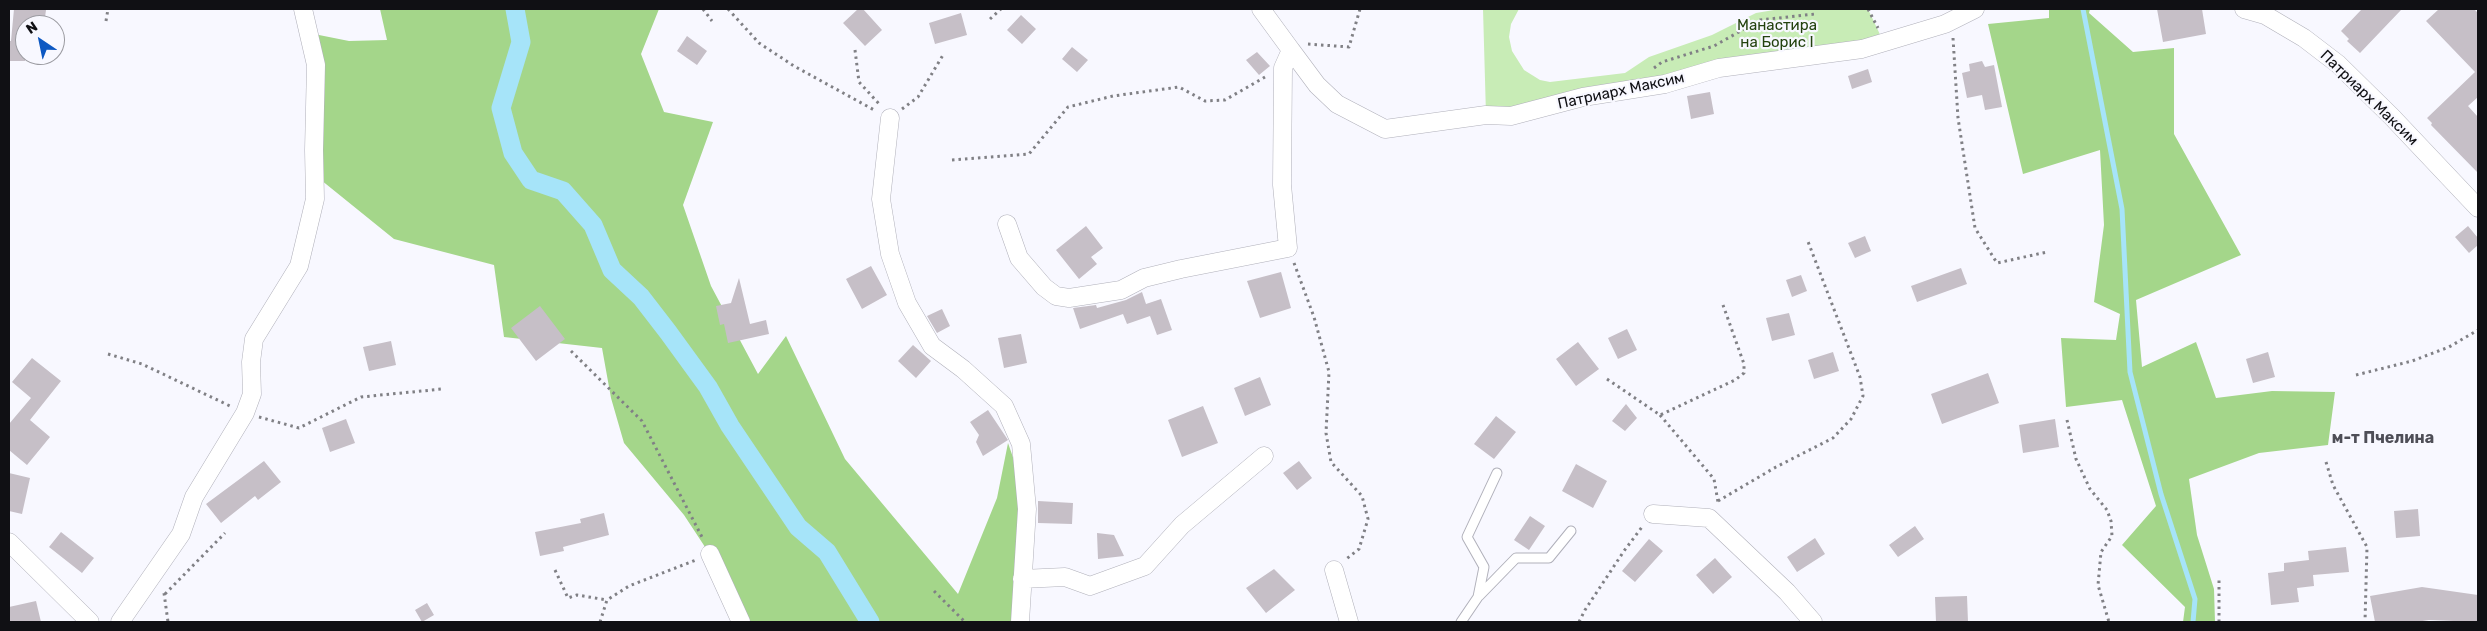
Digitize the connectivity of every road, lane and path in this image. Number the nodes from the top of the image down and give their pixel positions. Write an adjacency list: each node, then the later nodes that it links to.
1 (108, 9): 13 (path)
2 (303, 9): 34 (street)
3 (703, 9): 14 (path)
4 (728, 9): 20 (path)
5 (1001, 9): 11 (path)
6 (1261, 9): 16 (street, Патриарх Максим)
7 (1360, 9): 16 (path)
8 (1975, 9): 12 (street, Патриарх Максим)
9 (2244, 9): 22 (street, Патриарх Максим)
10 (1816, 14): 19 (path)
11 (990, 19)
12 (1954, 19): 19 (street, Патриарх Максим); 26 (path)
13 (106, 21)
14 (712, 21)
15 (855, 50): 20 (path)
16 (1291, 50): 18 (street); 19 (street, Патриарх Максим)
17 (943, 55): 20 (path)
18 (1283, 68): 21 (path); 25 (street)
19 (1665, 84)
20 (890, 118): 51 (street)
21 (952, 160)
22 (2478, 208)
23 (1008, 224): 25 (street)
24 (1807, 240): 40 (path)
25 (1288, 248): 48 (path)
26 (2047, 252)
27 (1723, 305): 35 (path)
28 (2478, 330): 31 (path)
29 (571, 351): 46 (path)
30 (108, 354): 34 (path)
31 (2356, 375)
32 (1607, 380): 35 (path)
33 (442, 390): 34 (path)
34 (245, 413): 49 (street)
35 (1660, 415): 40 (path)
36 (2066, 420): 67 (path)
37 (1264, 456): 51 (street)
38 (2326, 462): 69 (path)
39 (1497, 473): 54 (lane)
40 (1718, 501): 42 (path)
41 (1653, 514): 42 (street); 65 (path)
42 (1709, 518): 66 (street)
43 (1571, 532): 54 (lane)
44 (225, 533): 53 (path)
45 (9, 542): 56 (street)
46 (710, 554): 55 (path); 60 (street)
47 (555, 570): 55 (path)
48 (1334, 570): 63 (street)
49 (149, 578): 53 (path); 57 (street)
50 (2219, 578): 68 (path)
51 (1022, 579): 62 (street)
52 (934, 591): 61 (path)
53 (165, 594): 58 (path)
54 (1478, 596): 64 (lane)
55 (606, 600): 59 (path)
56 (90, 622)
57 (120, 622)
58 (168, 622)
59 (600, 622)
60 (741, 622)
61 (966, 622)
62 (1020, 622)
63 (1349, 622)
64 (1461, 622)
65 (1579, 622)
66 (1813, 622)
67 (2109, 622)
68 (2219, 622)
69 (2364, 622)

